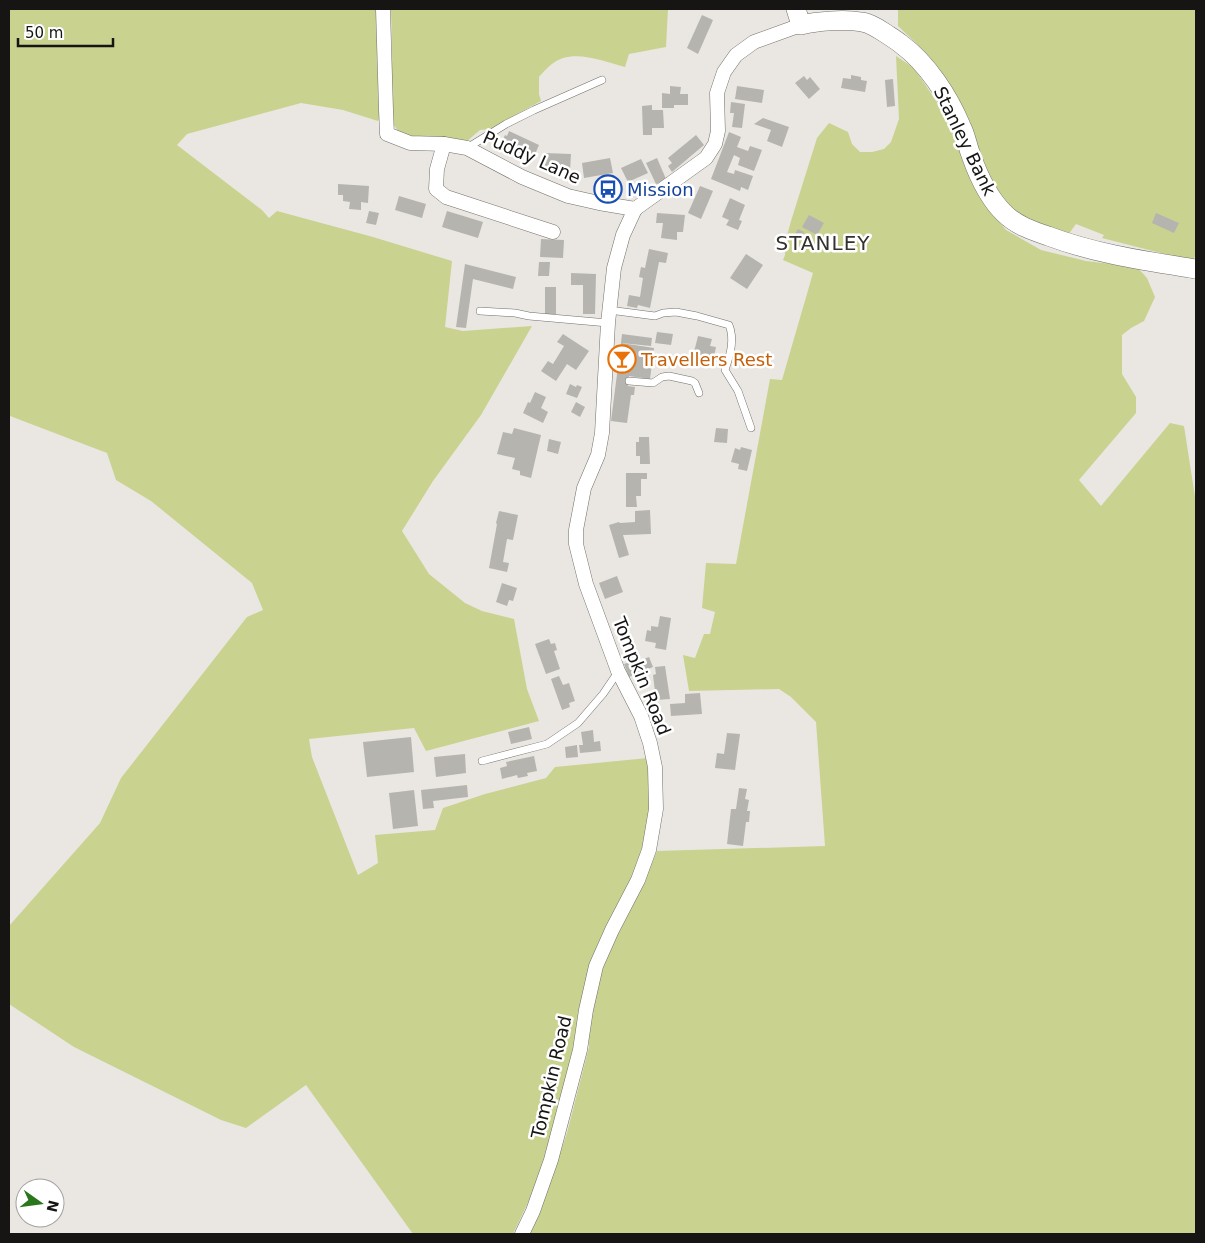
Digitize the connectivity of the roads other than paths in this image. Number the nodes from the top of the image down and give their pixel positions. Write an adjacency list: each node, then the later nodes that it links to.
1 (383, 9): 4 (street, Puddy Lane)
2 (799, 17): 6 (street, Stanley Bank); 8 (street, Stanley Bank)
3 (602, 80): 5 (lane)
4 (444, 144): 5 (street, Puddy Lane); 7 (street)
5 (467, 148): 6 (street, Puddy Lane)
6 (634, 209): 10 (street, Tompkin Road)
7 (553, 232)
8 (1196, 270)
9 (480, 310): 10 (lane)
10 (608, 316): 13 (lane); 14 (street, Tompkin Road)
11 (628, 381): 12 (lane)
12 (698, 392)
13 (751, 428)
14 (618, 671): 15 (lane); 16 (street, Tompkin Road)
15 (482, 761)
16 (522, 1234)

